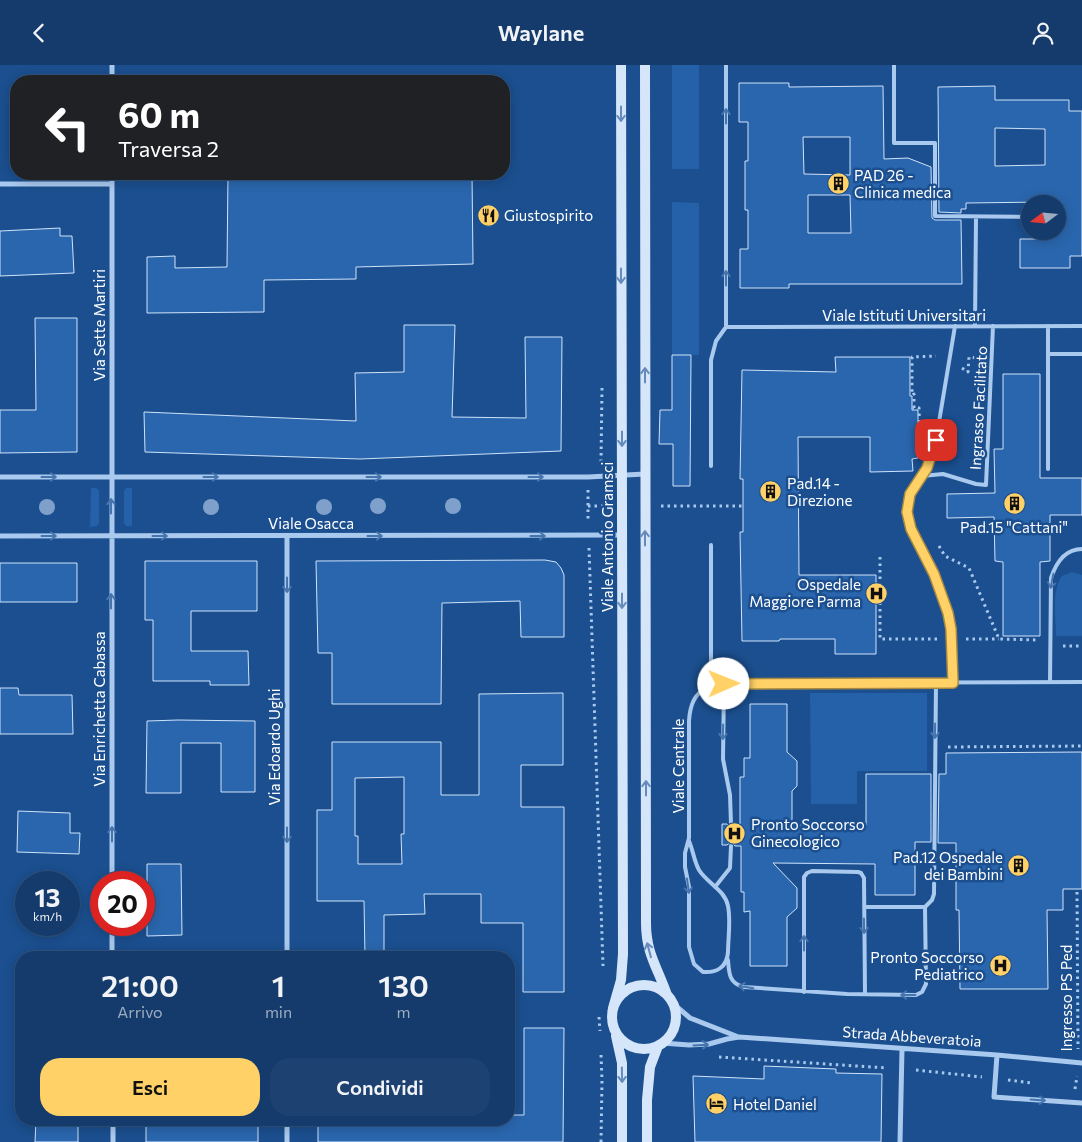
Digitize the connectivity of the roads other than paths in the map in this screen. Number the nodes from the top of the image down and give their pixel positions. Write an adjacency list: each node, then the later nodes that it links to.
1 (621, 65): 21 (main road, Viale Antonio Gramsci, one-way to 21)
2 (645, 65): 20 (main road, one-way to 2)
3 (726, 65): 15 (lane, one-way to 3)
4 (894, 65): 8 (lane)
5 (112, 180): 7 (street, Via Sette Martiri)
6 (0, 184): 7 (street)
7 (112, 184): 24 (street, Via Sette Martiri)
8 (976, 217): 9 (lane); 11 (lane)
9 (1021, 217)
10 (955, 326): 11 (lane, Viale Istituti Universitari); 15 (lane, Viale Istituti Universitari); 22 (lane)
11 (975, 326): 12 (lane, Viale Istituti Universitari)
12 (993, 326): 13 (lane, Viale Istituti Universitari); 22 (lane, Ingrasso Facilitato)
13 (1048, 326): 14 (lane, Viale Istituti Universitari); 16 (lane)
14 (1082, 326)
15 (726, 327): 18 (lane)
16 (1048, 354): 17 (lane); 19 (lane)
17 (1082, 354)
18 (711, 466)
19 (1048, 469)
20 (645, 474): 21 (street); 50 (main road, one-way to 20)
21 (622, 475): 24 (street, one-way to 21); 25 (main road, Viale Antonio Gramsci)
22 (922, 476): 33 (lane)
23 (0, 477): 24 (street, one-way to 24)
24 (111, 477): 27 (street, Via Sette Martiri, one-way to 24)
25 (622, 535): 28 (street, Viale Osacca, one-way to 25); 51 (main road, Viale Antonio Gramsci, one-way to 51)
26 (0, 536): 27 (street, Viale Osacca, one-way to 27)
27 (111, 536): 28 (street, Viale Osacca, one-way to 28); 40 (street, Via Enrichetta Cabassa, one-way to 27)
28 (287, 536): 46 (street, Via Edoardo Ughi, one-way to 46)
29 (711, 545): 36 (lane)
30 (1082, 549): 34 (lane, one-way to 34)
31 (1082, 682): 34 (lane)
32 (936, 683): 33 (lane); 35 (lane); 43 (lane, one-way to 43)
33 (953, 683): 34 (lane)
34 (1050, 683)
35 (724, 684): 36 (lane); 37 (lane, one-way to 37)
36 (711, 686): 38 (lane, Viale Centrale)
37 (731, 824)
38 (689, 838): 41 (lane); 47 (lane, one-way to 47)
39 (732, 846): 41 (lane)
40 (112, 871)
41 (715, 887): 47 (lane)
42 (864, 907): 43 (lane); 48 (lane, one-way to 42); 49 (lane, one-way to 49)
43 (925, 907): 49 (lane, one-way to 49)
44 (112, 936): 45 (street)
45 (112, 951)
46 (287, 951)
47 (728, 952): 48 (lane, one-way to 47)
48 (804, 992): 49 (lane)
49 (865, 994)
50 (669, 997): 51 (main road); 53 (street, Strada Abbeveratoia); 54 (main road)
51 (613, 1008): 52 (main road, Viale Antonio Gramsci)
52 (614, 1027): 54 (main road); 63 (main road, Viale Antonio Gramsci, one-way to 63)
53 (739, 1037): 54 (street, Strada Abbeveratoia, one-way to 53); 55 (street, Strada Abbeveratoia)
54 (660, 1044): 64 (main road)
55 (902, 1049): 56 (street, Strada Abbeveratoia); 65 (street)
56 (997, 1055): 57 (street, Strada Abbeveratoia); 58 (street, one-way to 58)
57 (1080, 1062)
58 (1082, 1103)
59 (113, 1126): 61 (street)
60 (287, 1126): 62 (street)
61 (113, 1142)
62 (287, 1142)
63 (622, 1142)
64 (647, 1142)
65 (900, 1142)

